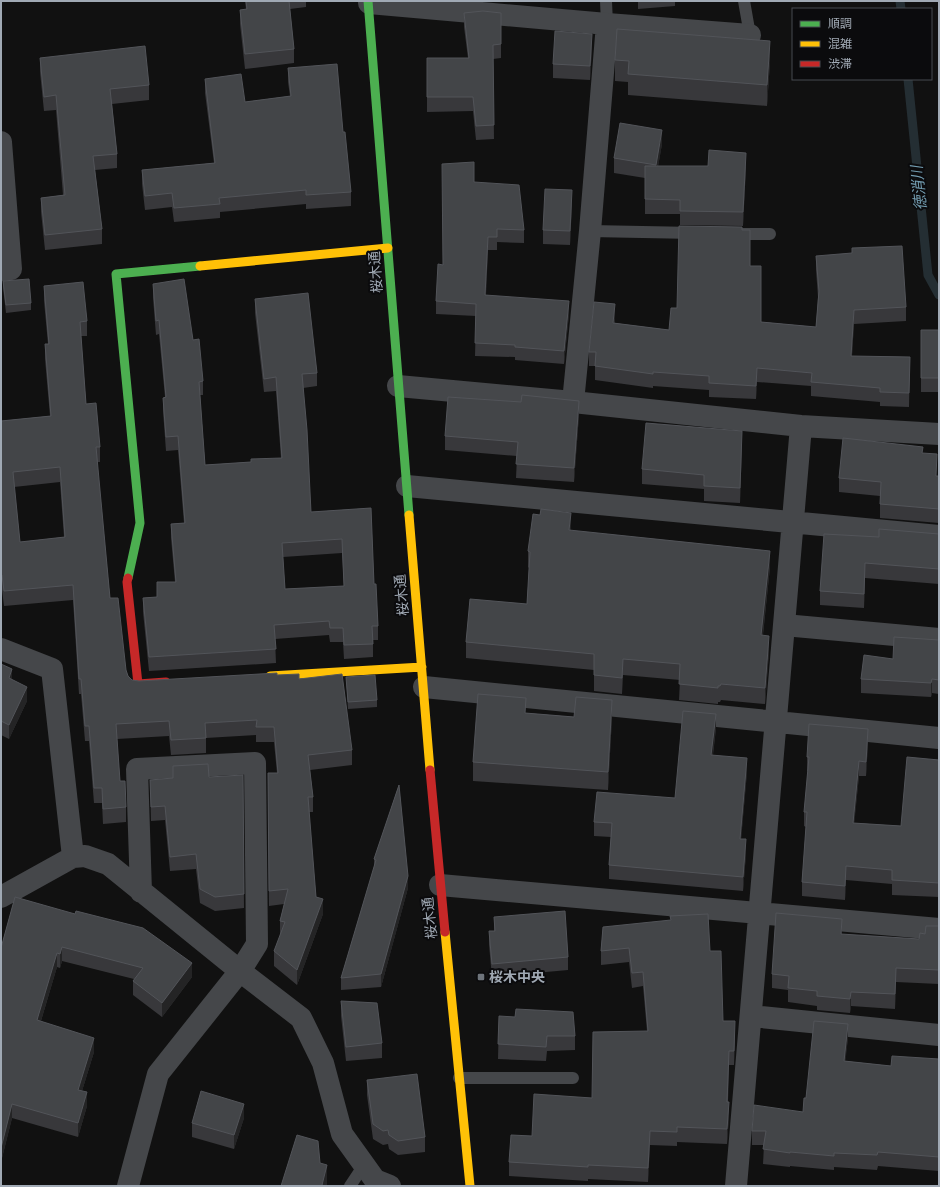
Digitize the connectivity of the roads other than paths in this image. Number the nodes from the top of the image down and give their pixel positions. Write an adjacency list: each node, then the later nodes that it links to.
1 (606, 1): 4 (lane)
2 (744, 1): 5 (lane)
3 (368, 2): 4 (street); 11 (street, 桜木通)
4 (607, 24): 5 (street); 7 (street)
5 (750, 35)
6 (1, 142): 12 (street)
7 (590, 231): 8 (lane); 14 (street)
8 (708, 233)
9 (723, 234): 10 (lane)
10 (770, 234)
11 (388, 248): 13 (street, 桜木通); 25 (street)
12 (1, 270)
13 (398, 386): 14 (street); 17 (street, 桜木通)
14 (573, 402): 15 (street)
15 (801, 426): 16 (street); 18 (street)
16 (939, 434)
17 (407, 486): 18 (street); 24 (street, 桜木通)
18 (793, 522): 19 (street); 20 (street)
19 (939, 536)
20 (784, 625): 21 (street); 26 (street)
21 (939, 639)
22 (1, 649): 28 (street)
23 (264, 676): 24 (street)
24 (423, 677): 26 (street); 29 (street, 桜木通)
25 (177, 681)
26 (776, 722): 27 (street); 32 (street)
27 (939, 738)
28 (74, 857): 30 (street); 31 (street)
29 (440, 884): 32 (street); 37 (street, 桜木通)
30 (141, 892): 34 (street); 34 (street)
31 (1, 897)
32 (760, 912): 33 (street); 35 (street)
33 (939, 929)
34 (240, 971): 39 (street); 40 (street)
35 (751, 1016): 36 (street); 44 (street)
36 (939, 1036)
37 (459, 1078): 38 (lane); 43 (street, 桜木通)
38 (574, 1078)
39 (364, 1165): 41 (lane); 42 (street)
40 (128, 1186)
41 (350, 1186)
42 (390, 1186)
43 (470, 1186)
44 (736, 1186)

